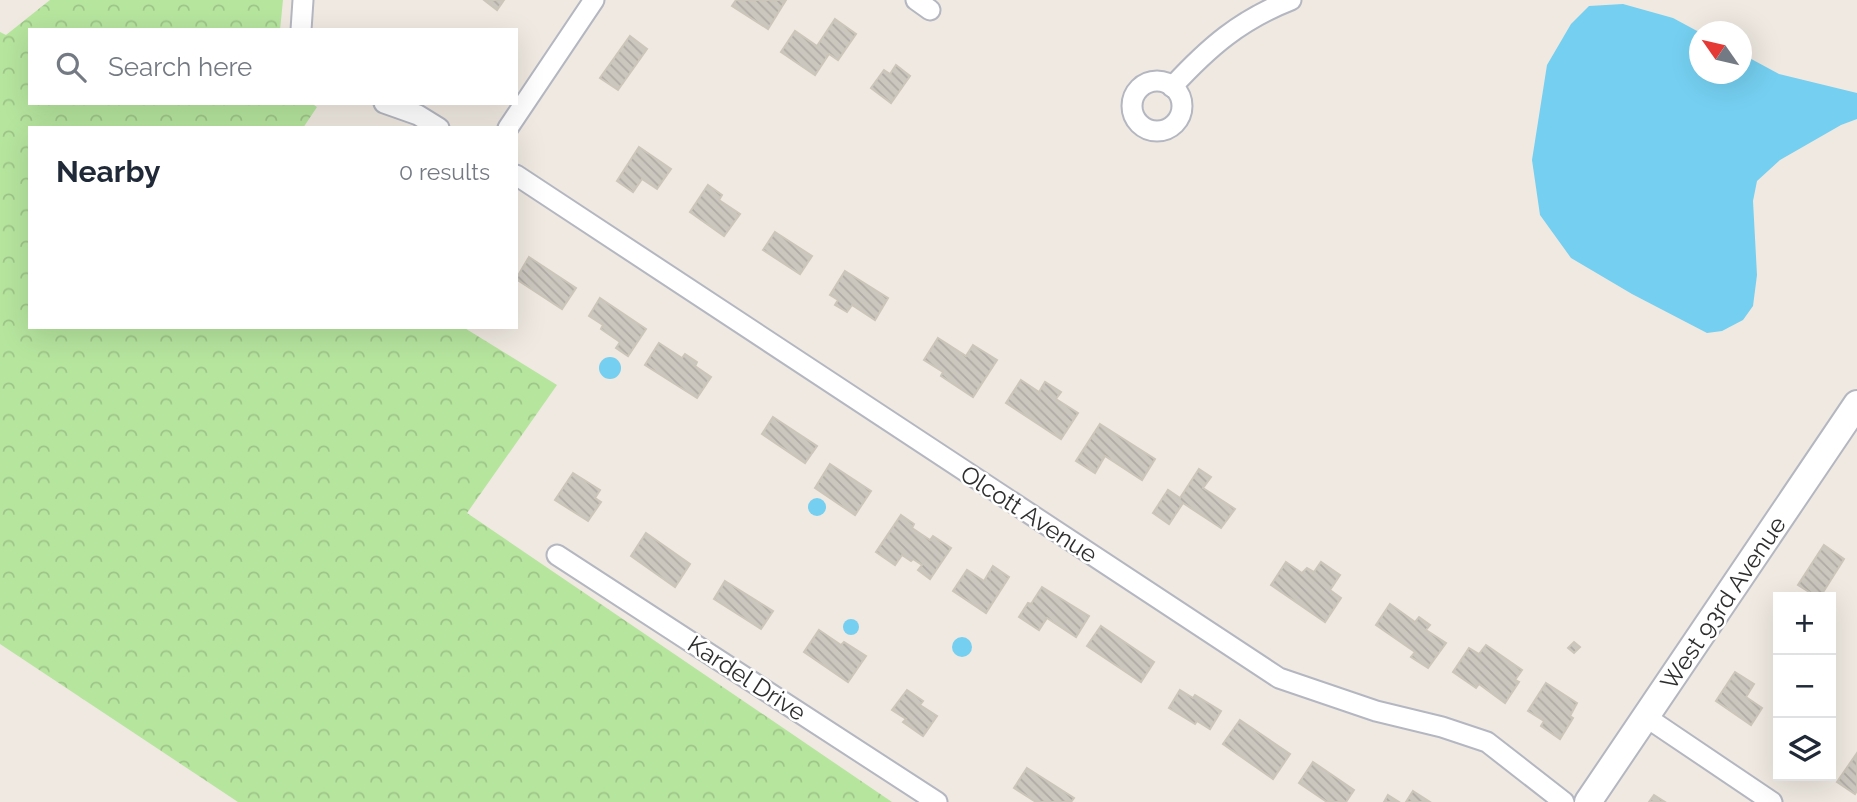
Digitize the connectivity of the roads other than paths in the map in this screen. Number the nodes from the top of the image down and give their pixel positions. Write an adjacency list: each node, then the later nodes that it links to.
1 (303, 0): 4 (street)
2 (594, 0): 8 (street)
3 (1291, 0): 5 (street)
4 (301, 28)
5 (1172, 87)
6 (390, 105): 7 (street)
7 (436, 126)
8 (509, 126)
9 (518, 176): 14 (street, Olcott Avenue)
10 (1857, 404): 12 (street, West 93rd Avenue)
11 (557, 555): 13 (street, Kardel Drive)
12 (1646, 717): 15 (street, West 93rd Avenue); 16 (street)
13 (937, 802)
14 (1564, 802)
15 (1588, 802)
16 (1772, 802)

